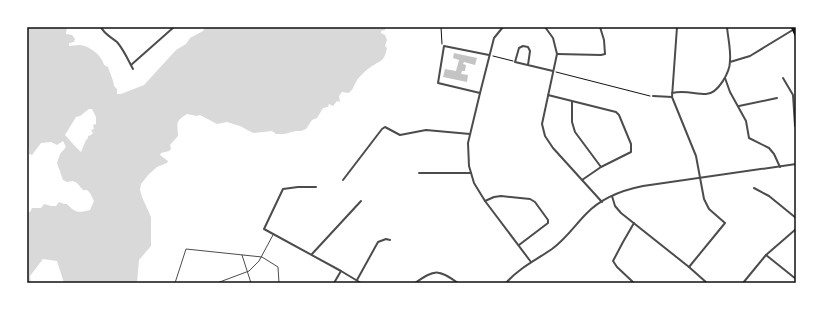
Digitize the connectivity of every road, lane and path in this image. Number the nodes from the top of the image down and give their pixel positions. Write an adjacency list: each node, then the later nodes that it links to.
1 (101, 27): 17 (street)
2 (174, 27): 17 (street)
3 (441, 27): 12 (path)
4 (503, 27): 14 (street)
5 (600, 27): 13 (street)
6 (677, 27): 24 (street)
7 (727, 27): 16 (street)
8 (547, 28): 13 (street)
9 (792, 28): 10 (street); 11 (main road); 16 (street)
10 (796, 28)
11 (796, 36)
12 (444, 46): 14 (street); 23 (street)
13 (557, 54): 20 (street)
14 (489, 55): 15 (path); 23 (street)
15 (516, 62): 18 (street); 18 (street)
16 (730, 62): 21 (street)
17 (131, 65): 19 (street)
18 (528, 65): 20 (street)
19 (133, 69)
20 (553, 71): 25 (street); 27 (path)
21 (725, 78): 24 (street); 31 (street)
22 (783, 78): 26 (street)
23 (480, 93): 33 (street)
24 (672, 93): 28 (street)
25 (548, 95): 30 (street); 41 (street)
26 (795, 95): 32 (street)
27 (653, 96): 28 (street)
28 (672, 97): 39 (street)
29 (777, 98): 31 (street)
30 (572, 102): 35 (street); 35 (street)
31 (739, 106): 36 (street)
32 (795, 126)
33 (470, 134): 38 (street); 40 (street)
34 (796, 164): 36 (street)
35 (601, 167): 41 (street)
36 (780, 167): 39 (street)
37 (419, 173): 38 (street)
38 (470, 173): 46 (street)
39 (701, 178): 44 (street); 59 (street)
40 (343, 180)
41 (582, 180): 47 (street)
42 (316, 187): 51 (street)
43 (754, 188): 48 (street)
44 (612, 196): 47 (street); 49 (street)
45 (361, 201): 55 (street)
46 (485, 201): 53 (street); 53 (street)
47 (602, 202): 58 (street)
48 (796, 218)
49 (634, 223): 59 (street); 73 (street)
50 (796, 229): 56 (street)
51 (274, 234): 55 (street); 57 (lane)
52 (390, 240): 63 (street)
53 (519, 245): 58 (street)
54 (242, 254): 57 (lane); 61 (lane); 64 (lane)
55 (312, 254): 60 (street)
56 (766, 255): 62 (street); 75 (street)
57 (262, 257): 61 (lane); 67 (lane)
58 (531, 262): 72 (street)
59 (689, 267): 74 (street)
60 (341, 271): 63 (street); 68 (street)
61 (247, 272): 65 (lane); 66 (lane)
62 (796, 279)
63 (357, 280): 69 (street)
64 (175, 283)
65 (217, 283)
66 (251, 283)
67 (279, 283)
68 (334, 283)
69 (361, 283)
70 (415, 283): 71 (street)
71 (458, 283)
72 (506, 283)
73 (634, 283)
74 (707, 283)
75 (743, 283)

